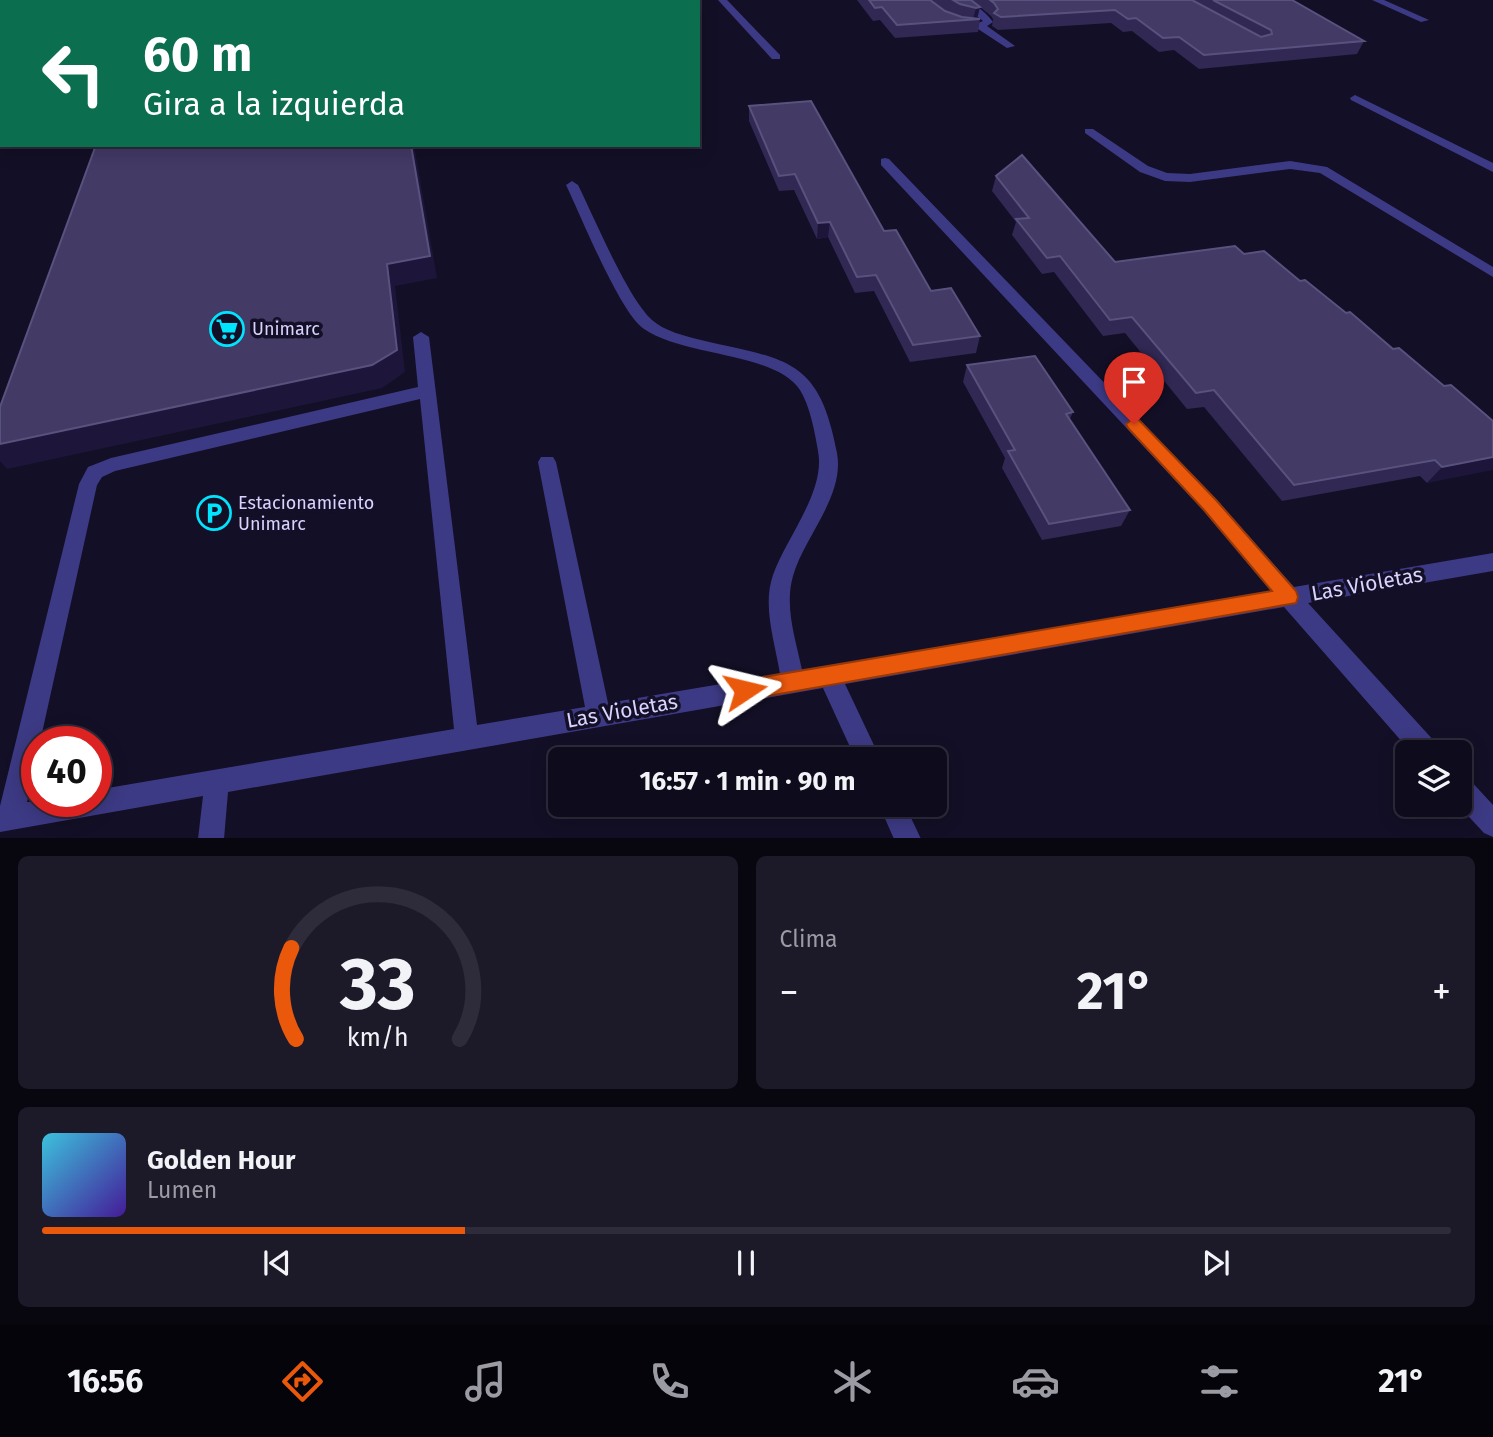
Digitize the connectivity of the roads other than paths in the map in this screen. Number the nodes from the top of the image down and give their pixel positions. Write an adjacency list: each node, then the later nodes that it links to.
1 (722, 0): 8 (street)
2 (920, 0): 6 (street)
3 (960, 0): 6 (street)
4 (1376, 0): 5 (street)
5 (1424, 20)
6 (980, 26): 7 (street)
7 (1010, 46)
8 (776, 57)
9 (1355, 98): 12 (street)
10 (1089, 131): 14 (street)
11 (885, 162): 19 (street)
12 (1493, 168)
13 (572, 185): 21 (street)
14 (1493, 273)
15 (421, 337): 16 (street)
16 (426, 391): 23 (street); 29 (street)
17 (547, 462): 22 (street)
18 (1493, 562): 19 (street, Las Violetas)
19 (1289, 597): 20 (street, Las Violetas); 24 (street)
20 (829, 676): 21 (street, Las Violetas); 25 (street)
21 (793, 682): 22 (street, Las Violetas)
22 (599, 716): 23 (street, Las Violetas)
23 (467, 738): 26 (street, Las Violetas)
24 (1416, 740)
25 (863, 747)
26 (217, 781): 29 (street, Las Violetas); 31 (street)
27 (1472, 801): 30 (street)
28 (898, 817): 32 (street)
29 (6, 818)
30 (1493, 824)
31 (211, 838)
32 (908, 838)

